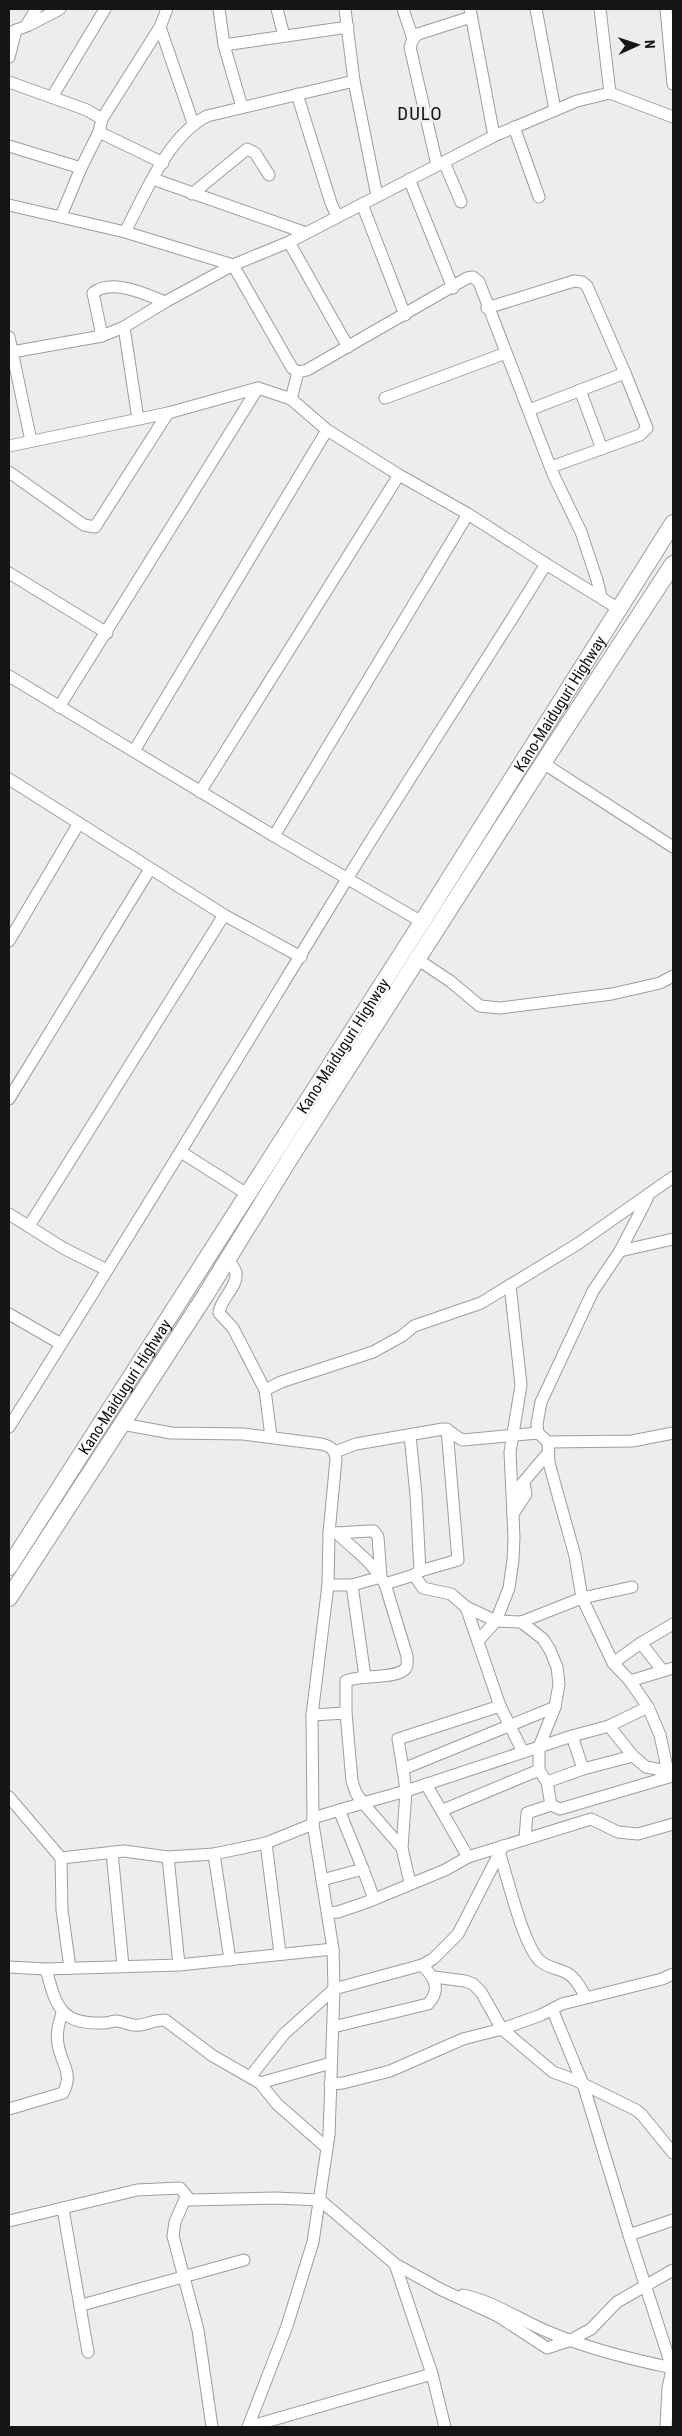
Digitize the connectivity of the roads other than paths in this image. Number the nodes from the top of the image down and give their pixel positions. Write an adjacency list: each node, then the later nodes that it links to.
1 (36, 9): 15 (street)
2 (60, 9): 15 (street)
3 (105, 9): 25 (street)
4 (168, 9): 13 (street)
5 (219, 9): 18 (street)
6 (277, 9): 16 (street)
7 (345, 9): 14 (street)
8 (402, 9): 17 (street)
9 (536, 9): 27 (street)
10 (600, 9): 23 (street)
11 (667, 9): 22 (street)
12 (470, 13): 17 (street); 33 (street)
13 (160, 27): 29 (street); 30 (street)
14 (348, 27): 16 (street); 20 (street)
15 (17, 30): 19 (street)
16 (284, 36): 18 (street)
17 (413, 39): 36 (street)
18 (224, 45): 26 (street)
19 (9, 57)
20 (354, 81): 24 (street); 42 (street)
21 (9, 82): 25 (street)
22 (673, 84)
23 (610, 93): 27 (street); 28 (street)
24 (297, 94): 26 (street); 48 (street)
25 (52, 97): 29 (street)
26 (242, 107): 30 (street)
27 (555, 110): 31 (street)
28 (673, 117)
29 (102, 119): 32 (street)
30 (192, 123): 35 (street)
31 (514, 127): 33 (street); 43 (street)
32 (99, 132): 35 (street); 37 (street)
33 (494, 136): 36 (street)
34 (9, 146): 37 (street)
35 (163, 163): 39 (street)
36 (441, 163): 40 (street); 44 (street)
37 (81, 168): 47 (street)
38 (269, 175): 41 (street)
39 (153, 179): 41 (street); 49 (street)
40 (409, 179): 42 (street); 53 (street)
41 (192, 194): 50 (street)
42 (377, 196): 45 (street)
43 (538, 197)
44 (461, 202)
45 (362, 204): 48 (street); 56 (street)
46 (9, 206): 47 (street)
47 (61, 216): 49 (street)
48 (337, 216): 50 (street)
49 (125, 232): 52 (street)
50 (306, 233): 51 (street)
51 (289, 242): 52 (street); 60 (street)
52 (233, 265): 54 (street); 63 (street)
53 (453, 288): 55 (street); 56 (street)
54 (165, 302): 57 (street); 58 (street)
55 (487, 308): 62 (street); 64 (street)
56 (405, 315): 60 (street)
57 (124, 327): 58 (street); 71 (street)
58 (102, 336): 61 (street)
59 (9, 337): 61 (street)
60 (348, 347): 63 (street)
61 (12, 352): 73 (street)
62 (506, 353): 67 (street); 69 (street)
63 (298, 372): 68 (street)
64 (625, 373): 66 (street); 75 (street)
65 (258, 388): 68 (street); 70 (street); 86 (street)
66 (580, 390): 69 (street); 75 (street)
67 (386, 398)
68 (291, 399): 72 (street)
69 (529, 410): 76 (street)
70 (168, 413): 71 (street); 77 (street)
71 (138, 419): 73 (street)
72 (327, 430): 78 (street); 89 (street)
73 (31, 441): 74 (street)
74 (9, 446)
75 (602, 449): 76 (street)
76 (551, 467): 84 (street)
77 (9, 472)
78 (399, 475): 79 (street); 92 (street)
79 (468, 514): 81 (street); 94 (street)
80 (673, 523): 85 (highway, Kano-Maiduguri Highway)
81 (546, 564): 84 (street); 97 (street)
82 (673, 564): 90 (highway, Kano-Maiduguri Highway)
83 (9, 573): 86 (street)
84 (601, 596): 85 (street)
85 (619, 609): 99 (highway, Kano-Maiduguri Highway)
86 (107, 633): 88 (street)
87 (9, 676): 88 (street)
88 (59, 707): 89 (street)
89 (134, 751): 92 (street)
90 (543, 763): 95 (street); 102 (highway, Kano-Maiduguri Highway)
91 (10, 782): 93 (street)
92 (200, 792): 94 (street)
93 (79, 824): 96 (street); 100 (street)
94 (274, 836): 97 (street)
95 (673, 848)
96 (150, 870): 98 (street); 106 (street)
97 (348, 878): 99 (street); 101 (street)
98 (224, 914): 101 (street); 112 (street)
99 (422, 922): 109 (highway, Kano-Maiduguri Highway)
100 (9, 941)
101 (301, 957): 107 (street)
102 (417, 959): 104 (street); 115 (highway, Kano-Maiduguri Highway)
103 (673, 976): 104 (street)
104 (660, 983): 105 (street)
105 (673, 983)
106 (9, 1099)
107 (181, 1152): 109 (street); 116 (street)
108 (673, 1177): 110 (street)
109 (247, 1194): 133 (highway, Kano-Maiduguri Highway)
110 (649, 1195): 114 (street); 117 (street)
111 (9, 1214): 112 (street)
112 (29, 1226): 116 (street)
113 (673, 1239): 114 (street)
114 (620, 1250): 124 (street)
115 (228, 1259): 120 (street); 121 (highway, Kano-Maiduguri Highway)
116 (107, 1270): 119 (street)
117 (510, 1285): 120 (street); 127 (street)
118 (9, 1314): 119 (street)
119 (61, 1344): 122 (street)
120 (265, 1390): 128 (street)
121 (122, 1424): 128 (street); 139 (highway, Kano-Maiduguri Highway)
122 (9, 1427)
123 (447, 1429): 126 (street); 127 (street); 134 (street)
124 (538, 1433): 127 (street); 129 (street)
125 (673, 1433): 129 (street)
126 (410, 1434): 130 (street); 134 (street)
127 (514, 1435): 131 (street)
128 (271, 1437): 130 (street)
129 (548, 1447): 131 (street); 140 (street)
130 (335, 1452): 132 (street)
131 (513, 1514): 142 (street)
132 (333, 1533): 135 (street); 135 (street); 136 (street)
133 (9, 1567)
134 (417, 1573): 135 (street); 141 (street)
135 (383, 1581): 137 (street); 149 (street)
136 (328, 1585): 137 (street); 155 (street)
137 (352, 1585): 149 (street)
138 (632, 1586): 140 (street)
139 (9, 1598)
140 (582, 1598): 143 (street); 147 (street)
141 (466, 1607): 142 (street); 145 (street)
142 (496, 1621): 143 (street); 145 (street)
143 (521, 1622): 152 (street)
144 (673, 1624): 146 (street)
145 (478, 1641): 151 (street)
146 (641, 1643): 147 (street); 148 (street)
147 (613, 1664): 150 (street)
148 (668, 1669): 150 (street)
149 (365, 1677): 154 (street)
150 (630, 1681): 153 (street)
151 (500, 1706): 156 (street); 163 (street)
152 (554, 1707): 156 (street); 159 (street)
153 (648, 1707): 157 (street); 166 (street)
154 (346, 1713): 155 (street); 171 (street)
155 (312, 1715): 175 (street)
156 (507, 1725): 160 (street); 162 (street)
157 (609, 1726): 158 (street); 161 (street)
158 (572, 1736): 159 (street); 164 (street)
159 (539, 1747): 160 (street); 165 (street)
160 (523, 1752): 168 (street)
161 (633, 1756): 164 (street); 166 (street)
162 (429, 1760): 163 (street); 168 (street)
163 (403, 1768): 169 (street)
164 (583, 1769): 167 (street)
165 (539, 1770): 167 (street); 174 (street)
166 (670, 1775): 172 (street)
167 (548, 1782): 172 (street)
168 (429, 1783): 169 (street); 174 (street)
169 (406, 1791): 171 (street); 179 (street)
170 (9, 1798): 185 (street)
171 (363, 1803): 173 (street); 179 (street)
172 (551, 1805): 177 (street)
173 (339, 1810): 175 (street); 186 (street)
174 (443, 1810): 184 (street)
175 (313, 1821): 178 (street); 187 (street)
176 (673, 1824): 177 (street)
177 (525, 1838): 180 (street)
178 (266, 1843): 182 (street); 192 (street)
179 (402, 1848): 188 (street)
180 (502, 1850): 184 (street); 195 (street); 203 (street)
181 (112, 1852): 183 (street); 185 (street); 196 (street)
182 (214, 1854): 183 (street); 193 (street)
183 (168, 1856): 194 (street)
184 (468, 1857): 188 (street)
185 (61, 1858): 198 (street)
186 (363, 1869): 187 (street); 189 (street)
187 (322, 1880): 190 (street)
188 (410, 1883): 189 (street)
189 (374, 1899): 190 (street)
190 (328, 1912): 191 (street)
191 (333, 1949): 192 (street); 202 (street)
192 (280, 1953): 193 (street)
193 (230, 1960): 194 (street)
194 (179, 1965): 196 (street)
195 (422, 1965): 201 (street); 202 (street)
196 (123, 1966): 198 (street)
197 (9, 1967): 199 (street)
198 (70, 1968): 199 (street)
199 (46, 1969): 205 (street)
200 (673, 1974): 203 (street)
201 (434, 1977): 206 (street); 207 (street)
202 (334, 1990): 206 (street); 209 (street)
203 (586, 1997): 204 (street)
204 (552, 2010): 207 (street); 212 (street)
205 (62, 2013): 209 (street); 213 (street)
206 (333, 2027): 208 (street)
207 (502, 2029): 211 (street); 212 (street)
208 (331, 2063): 210 (street); 211 (street)
209 (250, 2077): 210 (street)
210 (260, 2083): 214 (street)
211 (330, 2084): 214 (street)
212 (584, 2084): 215 (street); 221 (street)
213 (9, 2109)
214 (327, 2148): 217 (street)
215 (673, 2153)
216 (186, 2197): 217 (street); 218 (street); 225 (street)
217 (320, 2200): 223 (street); 233 (street)
218 (63, 2208): 220 (street); 227 (street)
219 (673, 2220): 221 (street)
220 (9, 2221)
221 (629, 2235): 226 (street)
222 (244, 2260): 225 (street)
223 (395, 2264): 228 (street); 231 (street)
224 (673, 2270): 226 (street)
225 (182, 2276): 227 (street); 232 (street)
226 (645, 2285): 228 (street); 230 (street)
227 (82, 2305): 229 (street)
228 (570, 2340): 230 (street)
229 (88, 2352)
230 (673, 2367): 235 (street)
231 (432, 2374): 233 (street); 234 (street)
232 (212, 2427)
233 (248, 2427)
234 (445, 2427)
235 (666, 2427)

